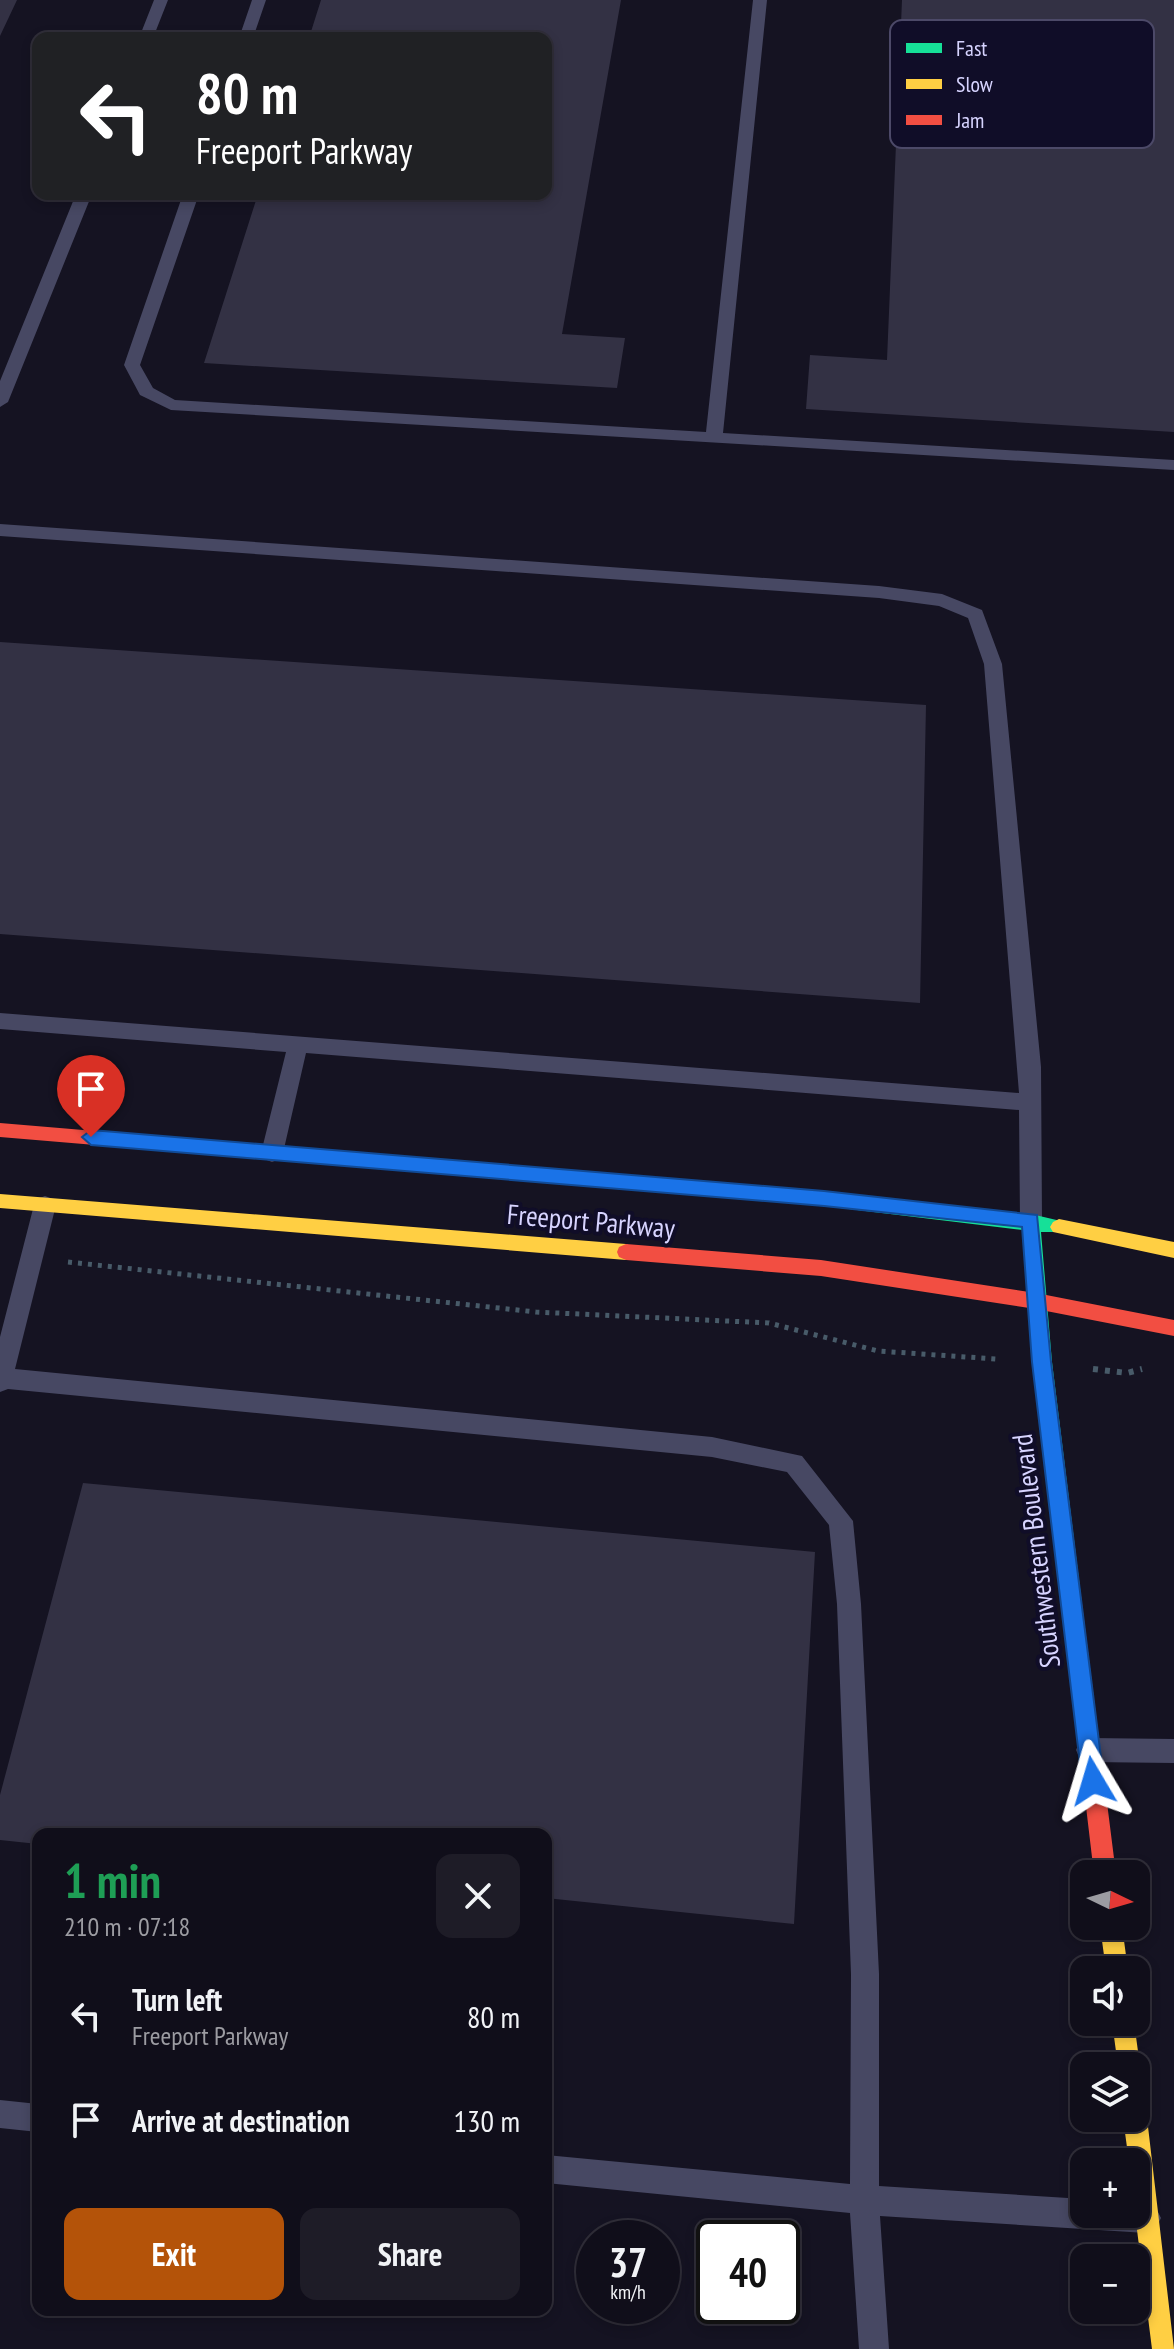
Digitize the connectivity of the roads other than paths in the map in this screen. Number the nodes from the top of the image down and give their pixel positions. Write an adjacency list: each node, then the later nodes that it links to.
1 (161, 0): 4 (lane)
2 (259, 0): 5 (lane)
3 (760, 0): 9 (lane)
4 (148, 32)
5 (248, 32)
6 (82, 200): 8 (lane)
7 (189, 200): 9 (lane)
8 (0, 402)
9 (714, 439): 10 (lane)
10 (1174, 465)
11 (0, 530): 14 (lane)
12 (0, 1021): 13 (lane)
13 (298, 1044): 14 (lane); 16 (lane)
14 (1030, 1102): 19 (lane)
15 (0, 1130): 16 (main road, Freeport Parkway)
16 (272, 1153): 19 (main road, Freeport Parkway)
17 (0, 1201): 18 (main road, Freeport Parkway)
18 (45, 1205): 21 (main road, Freeport Parkway); 23 (lane)
19 (1031, 1221): 20 (main road, Freeport Parkway); 21 (main road, Southwestern Boulevard)
20 (1174, 1250)
21 (1036, 1301): 22 (main road, Freeport Parkway); 24 (main road, Southwestern Boulevard)
22 (1174, 1328)
23 (0, 1380): 30 (lane)
24 (1089, 1750): 25 (lane); 26 (main road, Southwestern Boulevard)
25 (1174, 1751)
26 (1103, 1860)
27 (0, 2114): 28 (lane)
28 (32, 2117)
29 (552, 2170): 30 (lane)
30 (864, 2200): 31 (lane); 33 (lane)
31 (1070, 2214)
32 (1149, 2228): 34 (main road)
33 (874, 2349)
34 (1164, 2349)

